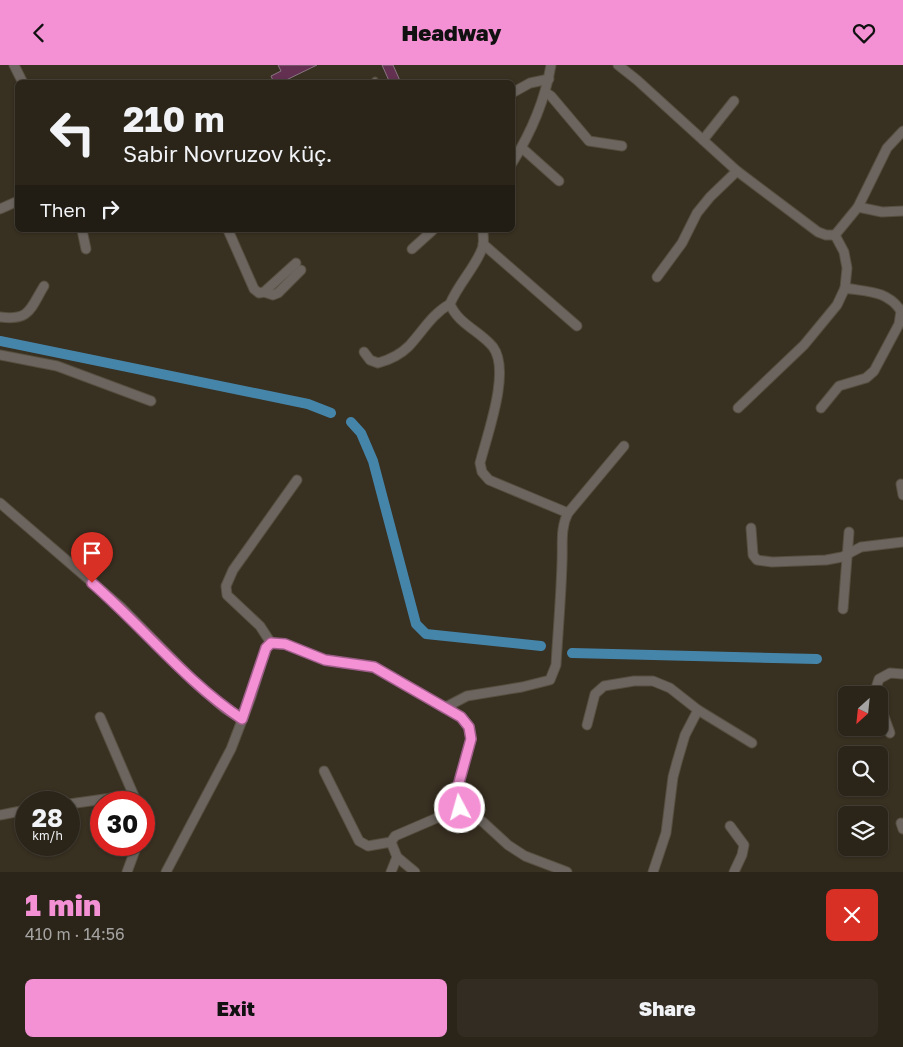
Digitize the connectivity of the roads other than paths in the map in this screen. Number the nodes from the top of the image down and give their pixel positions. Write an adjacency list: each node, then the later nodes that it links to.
1 (14, 65): 5 (street)
2 (551, 65): 4 (street)
3 (618, 65): 10 (street)
4 (549, 79): 6 (street); 7 (street)
5 (22, 80)
6 (515, 91)
7 (545, 92): 11 (street); 12 (street)
8 (734, 101): 10 (street)
9 (903, 131): 17 (street)
10 (703, 139): 14 (street)
11 (622, 146)
12 (522, 148): 13 (street); 15 (street)
13 (515, 158)
14 (737, 171): 24 (street); 29 (street)
15 (559, 181)
16 (15, 202): 18 (street)
17 (858, 207): 19 (street); 24 (street)
18 (0, 209)
19 (903, 211)
20 (82, 232): 26 (street)
21 (229, 232): 28 (street)
22 (431, 232): 27 (street)
23 (483, 232): 25 (street)
24 (835, 235): 31 (street)
25 (483, 244): 32 (street); 34 (street)
26 (86, 249)
27 (412, 249)
28 (299, 266)
29 (657, 277)
30 (44, 286): 33 (street)
31 (845, 289): 38 (street); 39 (street)
32 (450, 304): 35 (street); 45 (street)
33 (0, 317)
34 (577, 326)
35 (364, 352)
36 (0, 355): 37 (street)
37 (151, 401)
38 (738, 408)
39 (821, 408)
40 (624, 445): 45 (street)
41 (297, 480): 51 (street)
42 (901, 484): 43 (street)
43 (903, 495)
44 (0, 503): 57 (street)
45 (568, 513): 54 (street)
46 (750, 528): 49 (street)
47 (849, 532): 49 (street)
48 (903, 542): 49 (street)
49 (847, 554): 50 (street)
50 (844, 609)
51 (271, 643): 54 (street); 57 (street)
52 (903, 674): 53 (street)
53 (877, 686)
54 (444, 708): 64 (street)
55 (698, 710): 58 (street); 61 (street); 76 (street)
56 (100, 717): 63 (street)
57 (242, 719): 72 (street)
58 (587, 725)
59 (888, 728): 60 (street)
60 (890, 733)
61 (752, 743)
62 (324, 771): 68 (street)
63 (132, 791)
64 (460, 808): 68 (street); 75 (street)
65 (15, 812): 66 (street)
66 (0, 815)
67 (730, 825): 77 (street)
68 (391, 842): 70 (street)
69 (133, 856): 71 (street)
70 (397, 857): 73 (street); 74 (street)
71 (127, 872)
72 (166, 872)
73 (391, 872)
74 (415, 872)
75 (567, 872)
76 (653, 872)
77 (734, 872)

